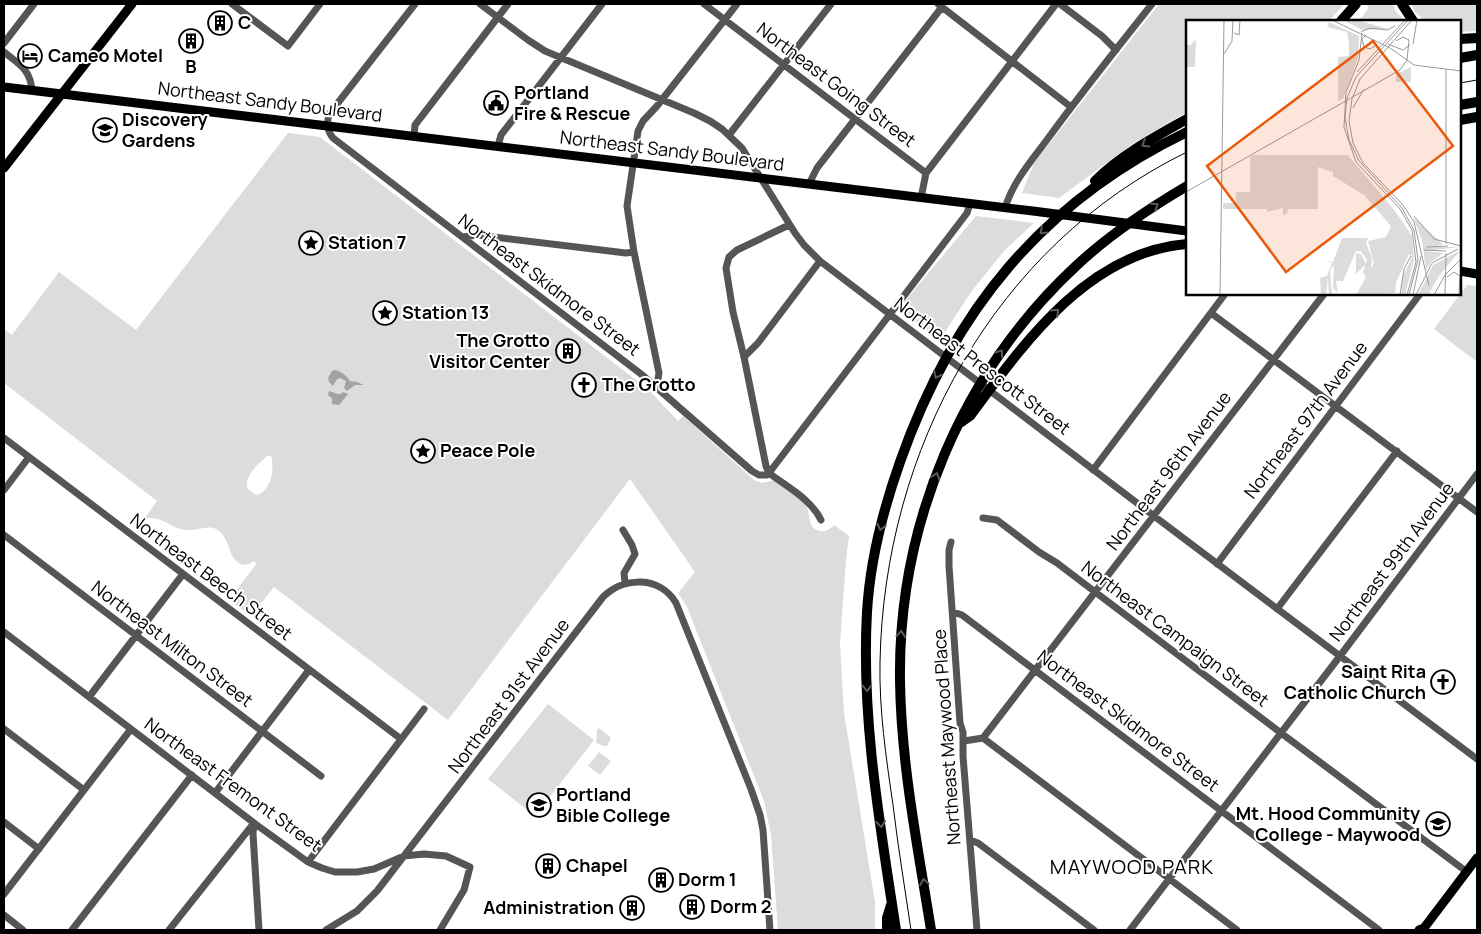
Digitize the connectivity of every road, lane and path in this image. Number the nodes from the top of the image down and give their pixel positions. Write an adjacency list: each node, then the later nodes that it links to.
1 (34, 4): 24 (street)
2 (132, 4): 34 (main road)
3 (232, 4): 4 (street)
4 (320, 4)
5 (415, 4): 43 (street)
6 (480, 4): 18 (street, Northeast Prescott Street)
7 (508, 4): 18 (street)
8 (602, 4): 28 (street)
9 (704, 4): 19 (street, Northeast Going Street)
10 (737, 4): 19 (street)
11 (831, 4): 31 (street)
12 (1056, 4): 30 (street)
13 (1060, 4): 25 (street)
14 (1152, 4): 25 (street)
15 (1356, 4): 20 (highway)
16 (1402, 4): 21 (highway)
17 (940, 5): 30 (street); 40 (street)
18 (498, 18): 28 (street, Northeast Prescott Street); 46 (street)
19 (725, 20): 31 (street, Northeast Going Street); 35 (street)
20 (1342, 20)
21 (1412, 20)
22 (1477, 38): 23 (highway)
23 (1461, 39)
24 (4, 42)
25 (1116, 50): 38 (street)
26 (4, 52): 33 (street)
27 (1477, 55): 29 (highway)
28 (560, 58): 35 (street, Northeast Prescott Street); 47 (street)
29 (1461, 58)
30 (1012, 61): 38 (street); 50 (street)
31 (784, 64): 40 (street, Northeast Going Street); 45 (street)
32 (4, 86): 33 (main road, Northeast Sandy Boulevard)
33 (32, 90): 34 (main road, Northeast Sandy Boulevard)
34 (62, 94): 43 (main road, Northeast Sandy Boulevard); 49 (main road)
35 (662, 100): 45 (street, Northeast Prescott Street); 48 (street)
36 (1477, 102): 37 (highway)
37 (1461, 105)
38 (1071, 107): 57 (street)
39 (1477, 117): 42 (highway)
40 (855, 119): 50 (street, Northeast Going Street); 52 (street)
41 (1186, 120): 55 (highway, one-way to 55)
42 (1461, 120)
43 (328, 126): 46 (main road, Northeast Sandy Boulevard); 60 (street, Northeast Skidmore Street)
44 (1186, 133): 55 (highway)
45 (729, 135): 51 (street, Northeast Prescott Street)
46 (414, 136): 47 (main road, Northeast Sandy Boulevard)
47 (498, 146): 48 (main road, Northeast Sandy Boulevard)
48 (633, 163): 51 (main road, Northeast Sandy Boulevard); 62 (street)
49 (4, 168)
50 (926, 173): 54 (street)
51 (761, 178): 52 (main road, Northeast Sandy Boulevard); 58 (street, Northeast Prescott Street)
52 (810, 184): 54 (main road, Northeast Sandy Boulevard)
53 (1186, 187): 75 (highway, one-way to 53)
54 (921, 198): 56 (main road, Northeast Sandy Boulevard)
55 (1080, 199): 127 (highway, one-way to 127)
56 (970, 204): 57 (main road, Northeast Sandy Boulevard); 70 (street)
57 (1005, 208): 59 (main road, Northeast Sandy Boulevard)
58 (789, 225): 63 (street, Northeast Prescott Street); 71 (street)
59 (1186, 231)
60 (463, 237): 62 (street); 73 (street, Northeast Skidmore Street)
61 (1186, 244): 75 (highway, one-way to 61)
62 (634, 252): 73 (street)
63 (820, 261): 70 (street, Northeast Prescott Street); 71 (street)
64 (1461, 272): 65 (main road)
65 (1477, 274)
66 (1224, 295): 69 (street)
67 (1323, 295): 72 (street, Northeast 96th Avenue)
68 (1419, 295): 74 (street, Northeast 97th Avenue)
69 (1211, 313): 72 (street); 79 (street)
70 (890, 315): 79 (street, Northeast Prescott Street); 80 (street)
71 (744, 358): 80 (street)
72 (1274, 359): 74 (street); 85 (street, Northeast 96th Avenue)
73 (655, 385): 80 (street, Northeast Skidmore Street)
74 (1335, 406): 77 (street); 91 (street, Northeast 97th Avenue)
75 (957, 425): 139 (highway, one-way to 75)
76 (4, 438): 78 (street, Northeast Beech Street)
77 (1397, 451): 83 (street); 95 (street)
78 (30, 457): 82 (street); 92 (street, Northeast Beech Street)
79 (1092, 470): 85 (street, Northeast Prescott Street)
80 (769, 473): 87 (street, Northeast Skidmore Street)
81 (1477, 474): 83 (street, Northeast 99th Avenue)
82 (4, 490)
83 (1459, 498): 84 (street); 99 (street, Northeast 99th Avenue)
84 (1477, 512)
85 (1154, 516): 91 (street, Northeast Prescott Street); 94 (street, Northeast 96th Avenue)
86 (983, 518): 94 (street, Northeast Campaign Street)
87 (821, 520)
88 (623, 530): 93 (street)
89 (4, 535): 98 (street, Northeast Milton Street)
90 (951, 542): 96 (street, Northeast Maywood Place)
91 (1217, 564): 95 (street, Northeast Prescott Street)
92 (183, 574): 98 (street); 100 (street, Northeast Beech Street)
93 (626, 583): 121 (street, Northeast 91st Avenue); 136 (street)
94 (1095, 593): 101 (street, Northeast 96th Avenue); 107 (street, Northeast Campaign Street)
95 (1277, 609): 99 (street, Northeast Prescott Street)
96 (953, 612): 101 (street, Northeast Skidmore Street); 110 (street, Northeast Maywood Place)
97 (4, 632): 102 (street, Northeast Fremont Street)
98 (136, 636): 102 (street); 106 (street, Northeast Milton Street)
99 (1340, 656): 107 (street, Northeast 99th Avenue); 111 (street, Northeast Prescott Street)
100 (309, 670): 106 (street); 109 (street, Northeast Beech Street)
101 (1036, 670): 108 (street, Northeast 96th Avenue); 116 (street, Northeast Skidmore Street)
102 (88, 697): 105 (street, Northeast Fremont Street)
103 (424, 709): 109 (street)
104 (4, 729): 114 (street)
105 (131, 729): 112 (street, Northeast Fremont Street); 114 (street)
106 (262, 731): 113 (street, Northeast Milton Street); 115 (street)
107 (1281, 733): 116 (street, Northeast 99th Avenue); 124 (street, Northeast Campaign Street)
108 (983, 738): 110 (street); 125 (street)
109 (401, 739): 123 (street)
110 (964, 741): 119 (street, Northeast Maywood Place)
111 (1477, 759)
112 (192, 775): 115 (street, Northeast Fremont Street); 131 (street)
113 (321, 776)
114 (84, 790): 120 (street)
115 (215, 793): 118 (street, Northeast Fremont Street)
116 (1221, 810): 125 (street, Northeast 99th Avenue); 144 (street, Northeast Skidmore Street)
117 (4, 822): 120 (street)
118 (254, 823): 123 (street, Northeast Fremont Street); 132 (street); 133 (street)
119 (970, 840): 140 (street, Northeast Maywood Place); 141 (street)
120 (38, 849): 126 (street)
121 (404, 856): 123 (street, Northeast Fremont Street); 134 (street, Northeast 91st Avenue); 135 (street, Northeast Fremont Street)
122 (1477, 858): 124 (main road)
123 (308, 862)
124 (1466, 872): 129 (main road)
125 (1169, 879): 142 (street, Northeast 99th Avenue); 143 (street)
126 (4, 894)
127 (892, 904): 137 (highway); 138 (highway)
128 (4, 915): 130 (street)
129 (1422, 929)
130 (23, 930)
131 (72, 930)
132 (169, 930)
133 (259, 930)
134 (326, 930)
135 (440, 930)
136 (770, 930)
137 (887, 930)
138 (896, 930)
139 (932, 930)
140 (977, 930)
141 (1094, 930)
142 (1130, 930)
143 (1237, 930)
144 (1379, 930)

